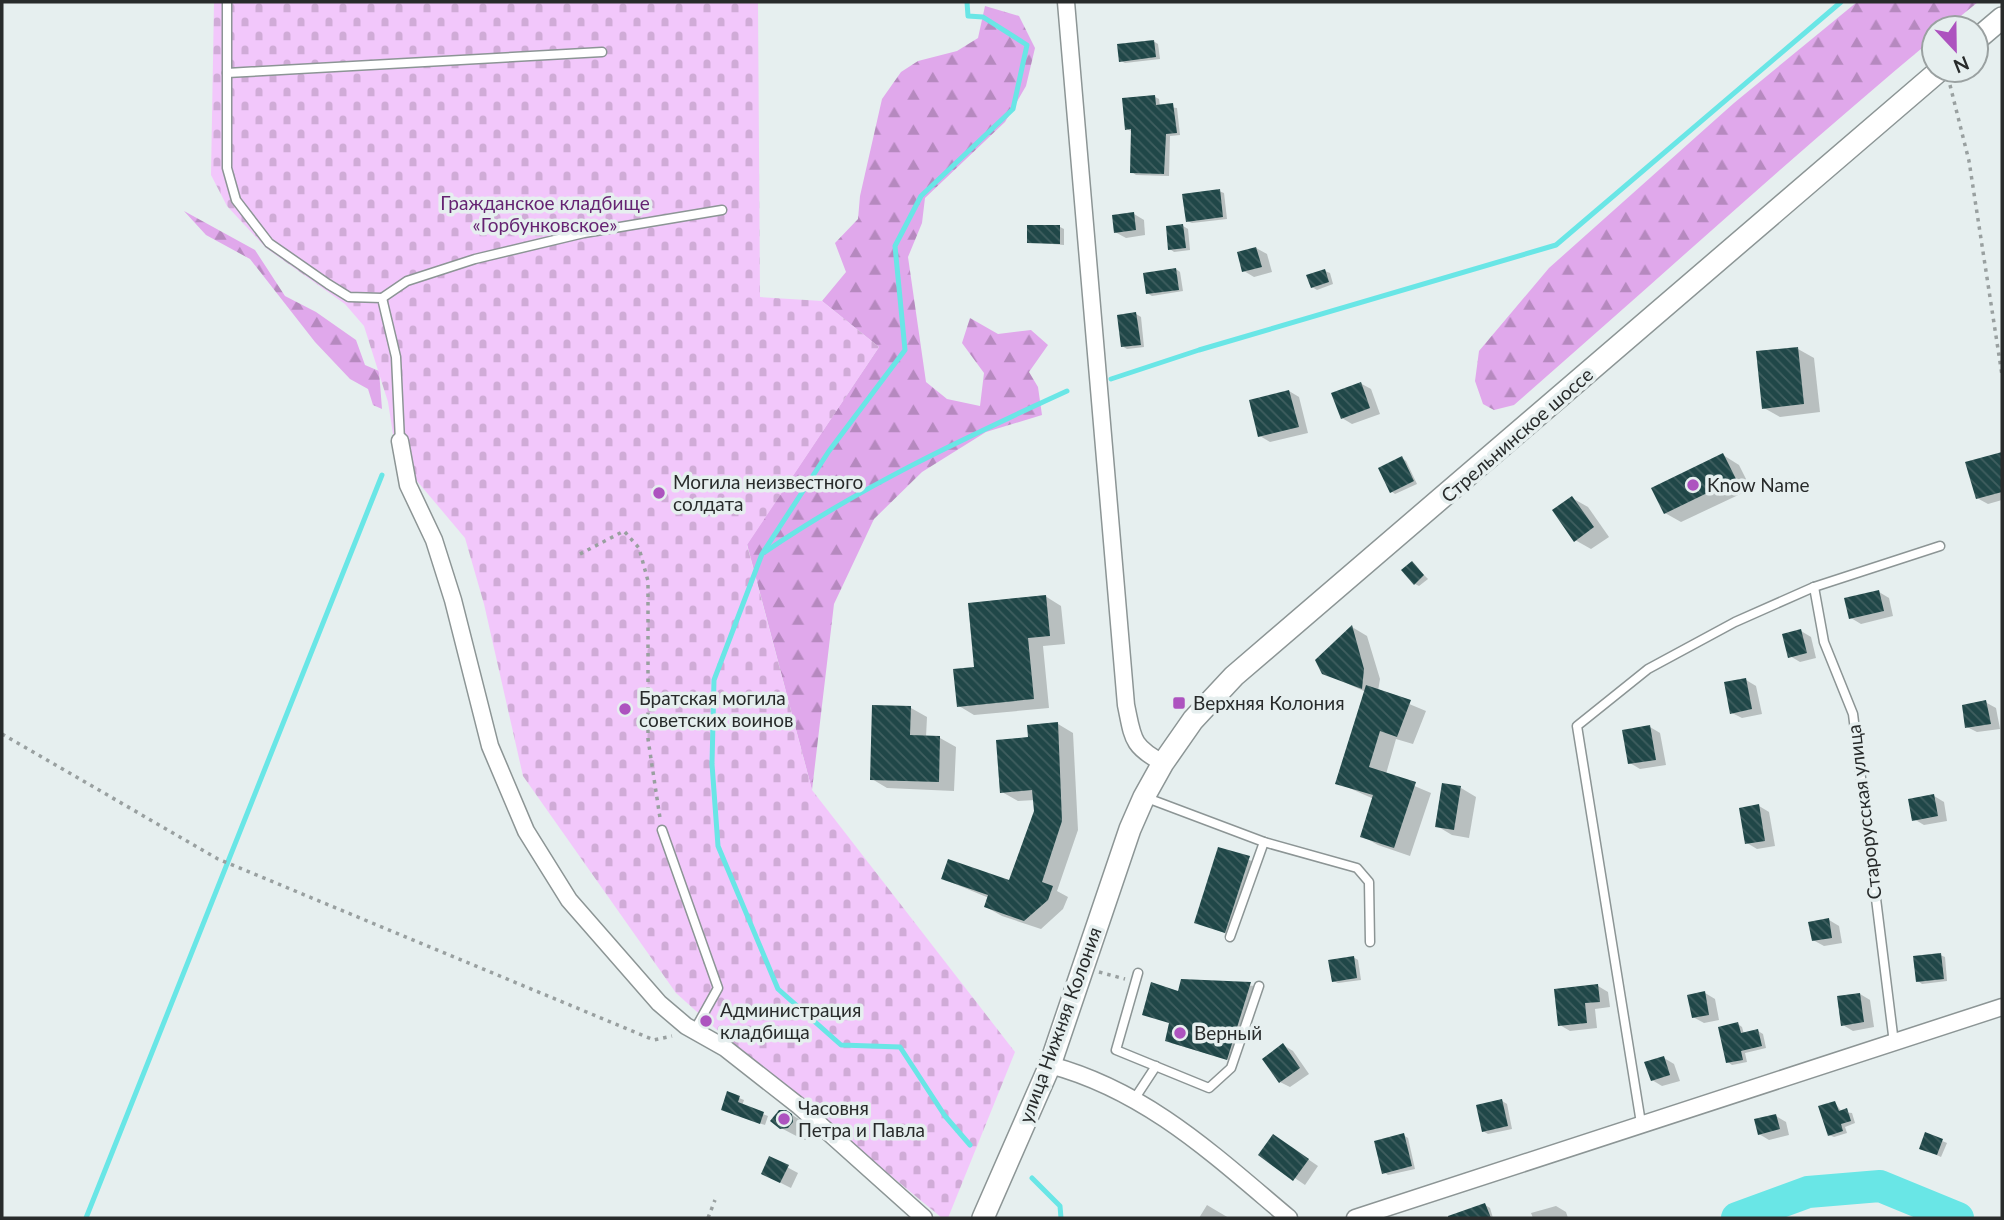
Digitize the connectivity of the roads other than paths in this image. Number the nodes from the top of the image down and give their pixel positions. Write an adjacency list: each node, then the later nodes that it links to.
1 (227, 2): 4 (lane)
2 (1066, 2): 11 (street)
3 (602, 52): 4 (lane)
4 (228, 73): 7 (lane)
5 (1937, 84): 11 (main road, Стрельнинское шоссе)
6 (722, 210): 7 (lane)
7 (382, 298): 8 (lane)
8 (400, 441): 21 (street)
9 (1940, 546): 10 (lane)
10 (1814, 587): 22 (lane, Старорусская улица); 26 (lane)
11 (1163, 763): 12 (main road, Стрельнинское шоссе)
12 (1144, 797): 14 (main road, Стрельнинское шоссе); 15 (lane)
13 (662, 830): 21 (lane)
14 (1129, 830): 23 (main road, улица Нижняя Колония)
15 (1264, 842): 16 (lane); 17 (lane)
16 (1230, 936)
17 (1370, 942)
18 (1138, 972): 24 (lane)
19 (1259, 986): 24 (lane)
20 (2002, 1007): 22 (street)
21 (694, 1031): 27 (street)
22 (1894, 1043): 26 (street)
23 (1050, 1065): 25 (street); 28 (main road, улица Нижняя Колония)
24 (1156, 1066): 25 (lane)
25 (1135, 1098): 29 (street)
26 (1641, 1123): 30 (street)
27 (924, 1218)
28 (983, 1218)
29 (1289, 1218)
30 (1355, 1218)

